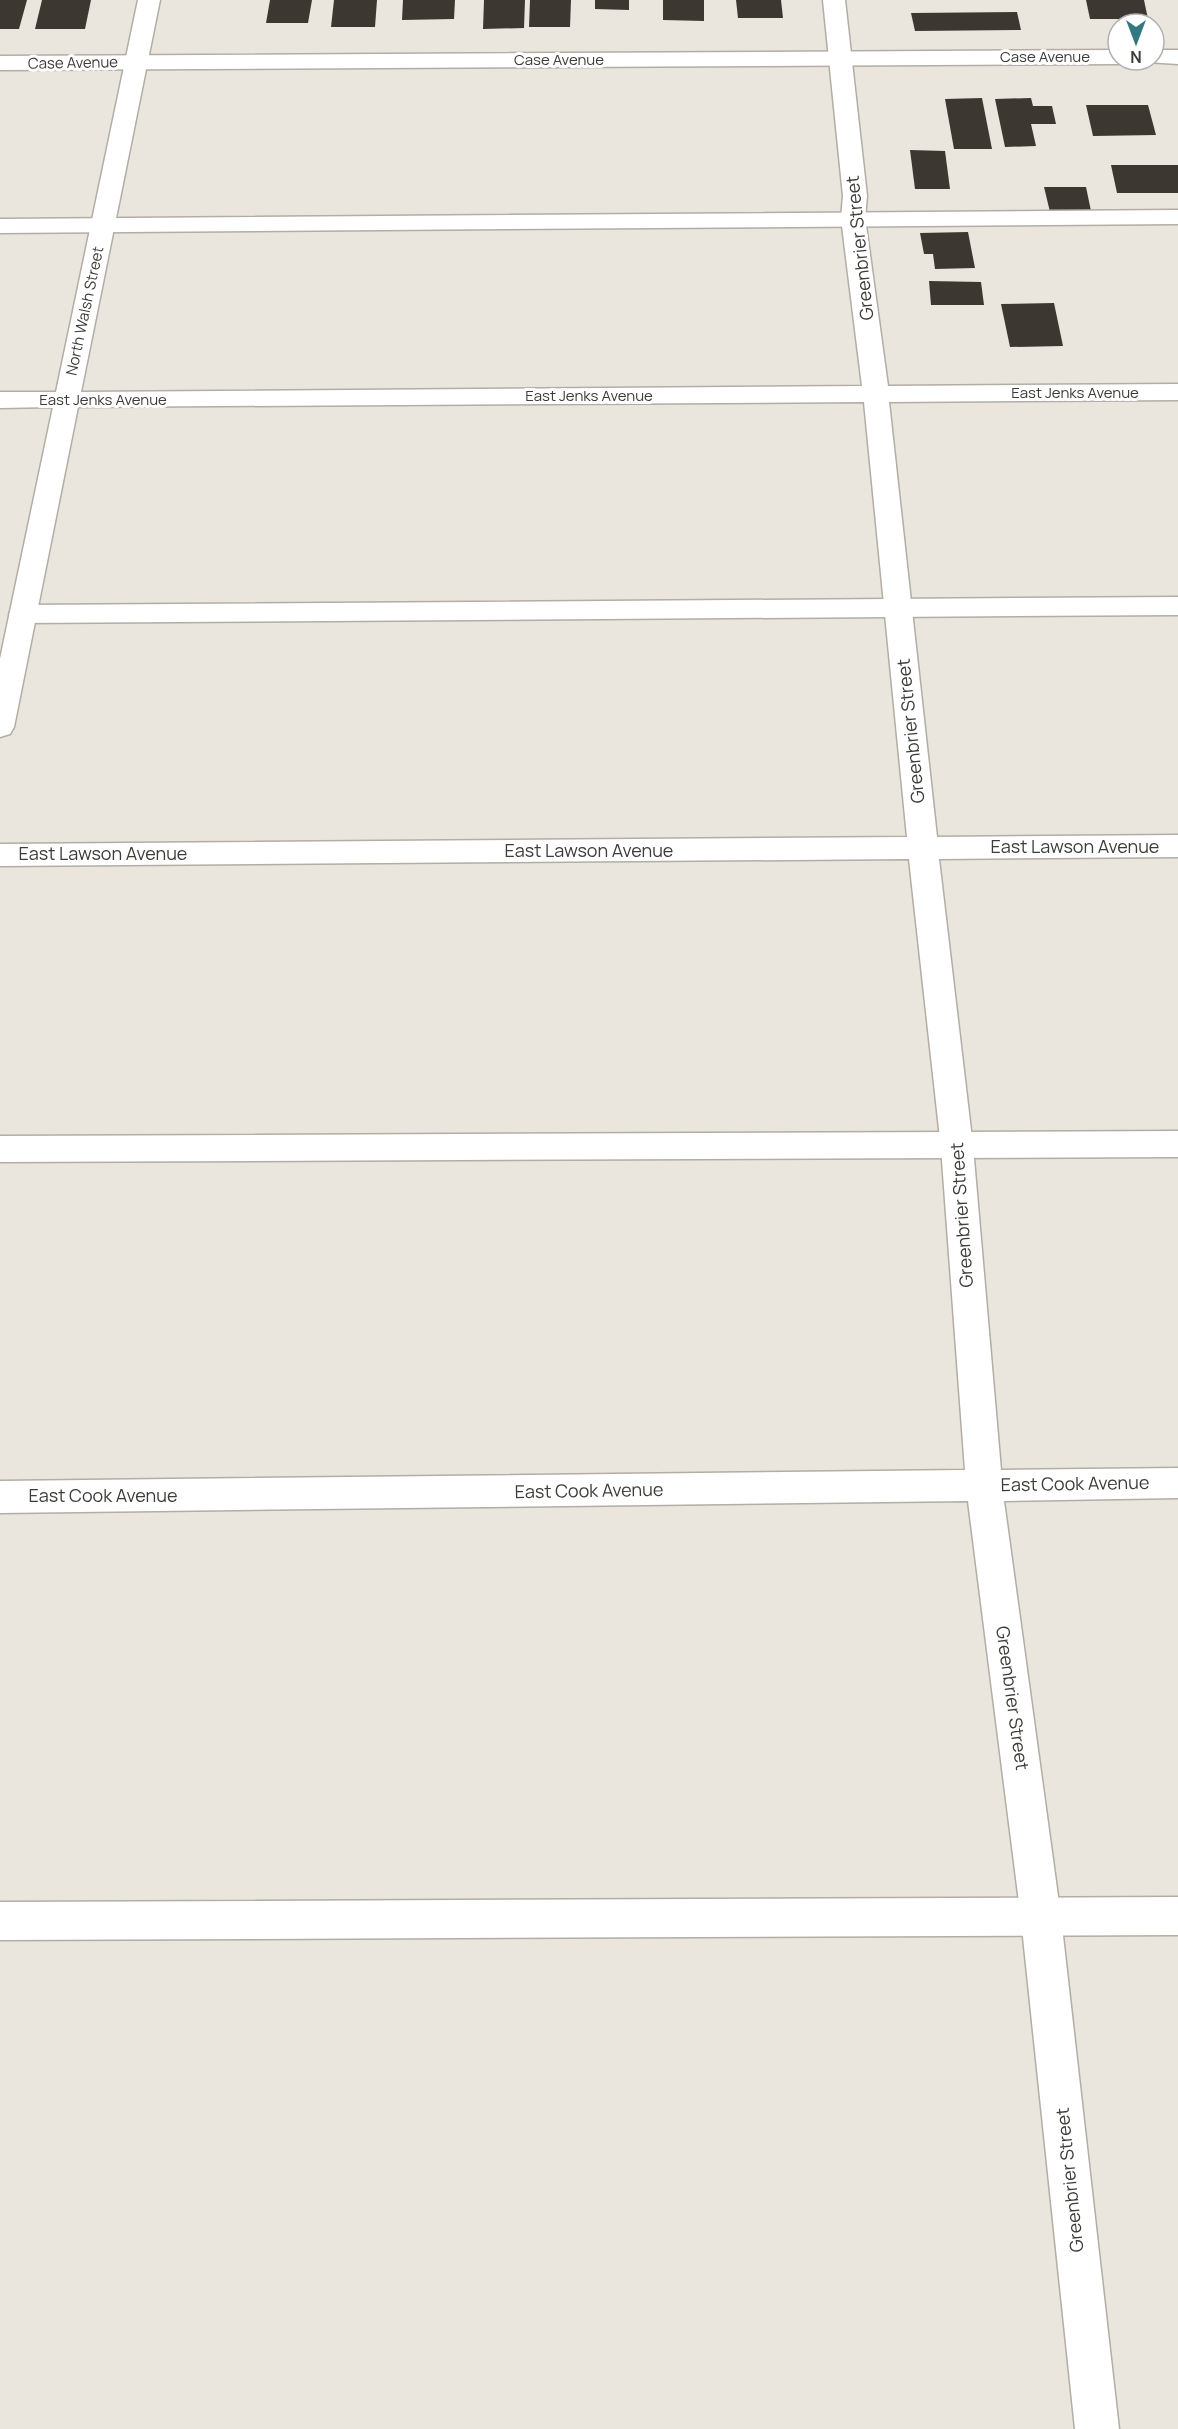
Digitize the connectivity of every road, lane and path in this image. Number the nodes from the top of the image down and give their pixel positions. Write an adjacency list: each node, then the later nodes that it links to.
1 (149, 0): 5 (street, North Walsh Street)
2 (834, 0): 4 (street, Greenbrier Street)
3 (1106, 57): 4 (street, Case Avenue)
4 (840, 58): 5 (street, Case Avenue); 8 (street, Greenbrier Street)
5 (137, 62): 6 (street, Case Avenue); 9 (street, North Walsh Street)
6 (0, 63)
7 (1178, 217): 8 (street)
8 (853, 218): 9 (street); 12 (street, Greenbrier Street)
9 (103, 225): 10 (street); 14 (street, North Walsh Street)
10 (0, 226)
11 (1178, 392): 12 (street, East Jenks Avenue)
12 (876, 394): 14 (street, East Jenks Avenue); 16 (street, Greenbrier Street)
13 (0, 400): 14 (street, East Jenks Avenue)
14 (67, 400): 17 (street, North Walsh Street)
15 (1178, 606): 16 (street)
16 (900, 609): 17 (street); 20 (street, Greenbrier Street)
17 (23, 614): 18 (street, North Walsh Street)
18 (0, 728)
19 (1178, 846): 20 (street, East Lawson Avenue)
20 (923, 847): 21 (street, East Lawson Avenue); 23 (street, Greenbrier Street)
21 (0, 855)
22 (1178, 1144): 23 (street)
23 (957, 1147): 24 (street); 26 (street, Greenbrier Street)
24 (0, 1149)
25 (1178, 1483): 26 (street, East Cook Avenue)
26 (984, 1486): 27 (street, East Cook Avenue); 29 (street, Greenbrier Street)
27 (0, 1497)
28 (1178, 1917): 29 (street)
29 (1041, 1918): 30 (street); 31 (street, Greenbrier Street)
30 (0, 1921)
31 (1097, 2429)

